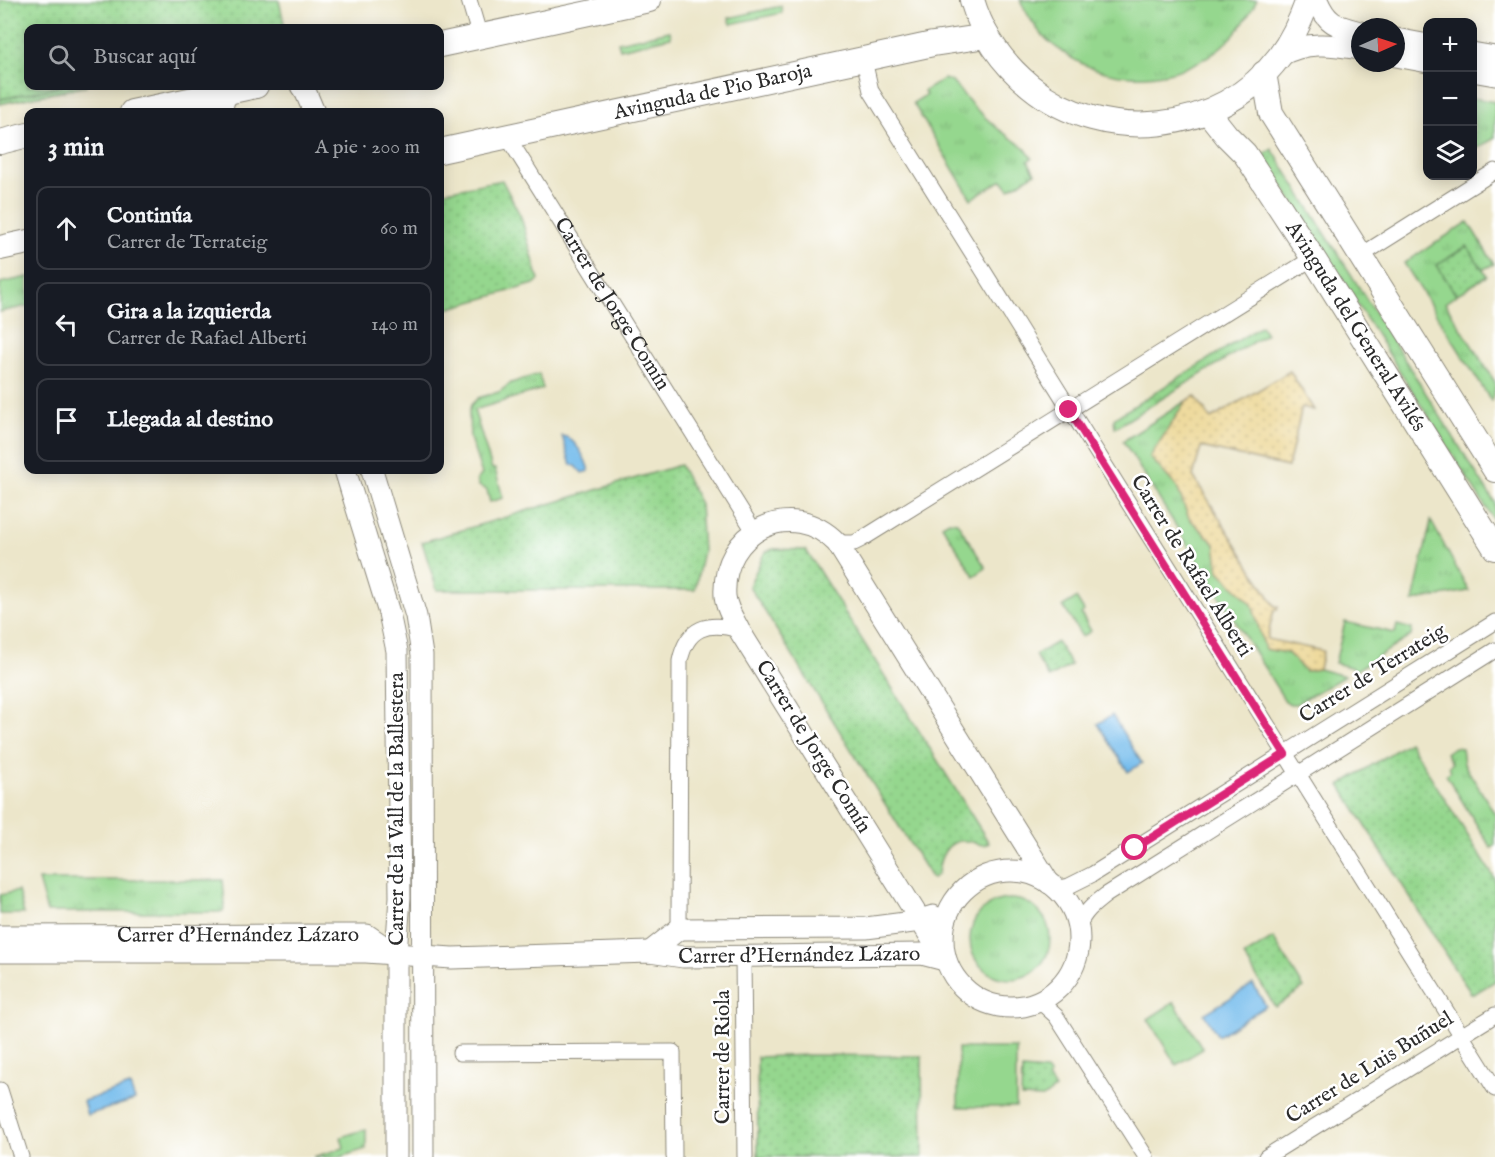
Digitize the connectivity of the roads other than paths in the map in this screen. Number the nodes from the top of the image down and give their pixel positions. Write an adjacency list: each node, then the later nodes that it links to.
1 (469, 0): 8 (street)
2 (650, 0): 8 (main road)
3 (972, 0): 7 (main road)
4 (1308, 0): 18 (main road)
5 (1317, 0): 6 (street)
6 (1351, 30)
7 (987, 36): 16 (main road, Avinguda de Pio Baroja); 26 (main road)
8 (480, 37): 10 (main road)
9 (1405, 41): 11 (street)
10 (444, 44)
11 (1423, 44)
12 (1351, 47): 18 (street)
13 (1477, 54): 14 (street)
14 (1495, 57)
15 (1405, 58): 17 (street)
16 (864, 60): 28 (main road, Avinguda de Pio Baroja); 36 (street, Carrer de Rafael Alberti)
17 (1423, 61)
18 (1272, 65): 26 (main road); 34 (main road, Avinguda del General Avilés)
19 (1477, 72): 20 (street)
20 (1495, 75)
21 (248, 90): 23 (main road)
22 (304, 90): 25 (street)
23 (225, 102): 24 (main road)
24 (169, 108)
25 (312, 108)
26 (1208, 112): 35 (main road, Avinguda del General Avilés)
27 (24, 136): 29 (main road)
28 (507, 136): 30 (main road, Avinguda de Pio Baroja); 40 (street, Carrer de Jorge Comín)
29 (0, 142)
30 (444, 151)
31 (1495, 171): 34 (street)
32 (24, 243): 33 (main road)
33 (0, 248)
34 (1360, 256): 37 (main road, Avinguda del General Avilés)
35 (1313, 258): 36 (street); 42 (main road, Avinguda del General Avilés)
36 (1069, 410): 41 (street); 46 (street, Carrer de Rafael Alberti)
37 (1495, 470)
38 (346, 474): 56 (street, Carrer de la Vall de la Ballestera)
39 (373, 474): 57 (street, Carrer de la Vall de la Ballestera)
40 (754, 531): 41 (street); 44 (street, Carrer de Jorge Comín)
41 (837, 543): 48 (street)
42 (1495, 548)
43 (1495, 622): 46 (street, Carrer de Terrateig)
44 (739, 630): 50 (street, Carrer de Jorge Comín); 52 (street)
45 (1495, 650): 47 (street)
46 (1285, 754): 47 (street, Carrer de Rafael Alberti); 48 (street, Carrer de Terrateig)
47 (1298, 774): 51 (street); 62 (street, Carrer de Rafael Alberti)
48 (1053, 886): 49 (street); 51 (street)
49 (950, 908): 50 (street, Carrer d'Hernández Lázaro); 59 (street)
50 (921, 920): 52 (street, Carrer d'Hernández Lázaro); 59 (street, Carrer de Jorge Comín)
51 (1078, 927): 60 (street)
52 (679, 929): 55 (street, Carrer d'Hernández Lázaro)
53 (0, 936): 56 (street, Carrer d'Hernández Lázaro)
54 (0, 952): 56 (street)
55 (650, 952): 57 (street, Carrer d'Hernández Lázaro); 58 (street, Carrer d'Hernández Lázaro)
56 (396, 954): 57 (street, Carrer d'Hernández Lázaro); 67 (street, Carrer de la Vall de la Ballestera)
57 (423, 956): 68 (street, Carrer de la Vall de la Ballestera)
58 (743, 956): 59 (street, Carrer d'Hernández Lázaro); 70 (street, Carrer de Riola)
59 (945, 960): 60 (street)
60 (1037, 1002): 71 (street)
61 (1495, 1016): 62 (street, Carrer de Luis Buñuel)
62 (1462, 1036): 64 (street, Carrer de Rafael Alberti); 72 (street, Carrer de Luis Buñuel)
63 (460, 1053): 69 (street)
64 (1495, 1089)
65 (0, 1090): 66 (street)
66 (21, 1157)
67 (396, 1157)
68 (423, 1157)
69 (674, 1157)
70 (745, 1157)
71 (1146, 1157)
72 (1266, 1157)

